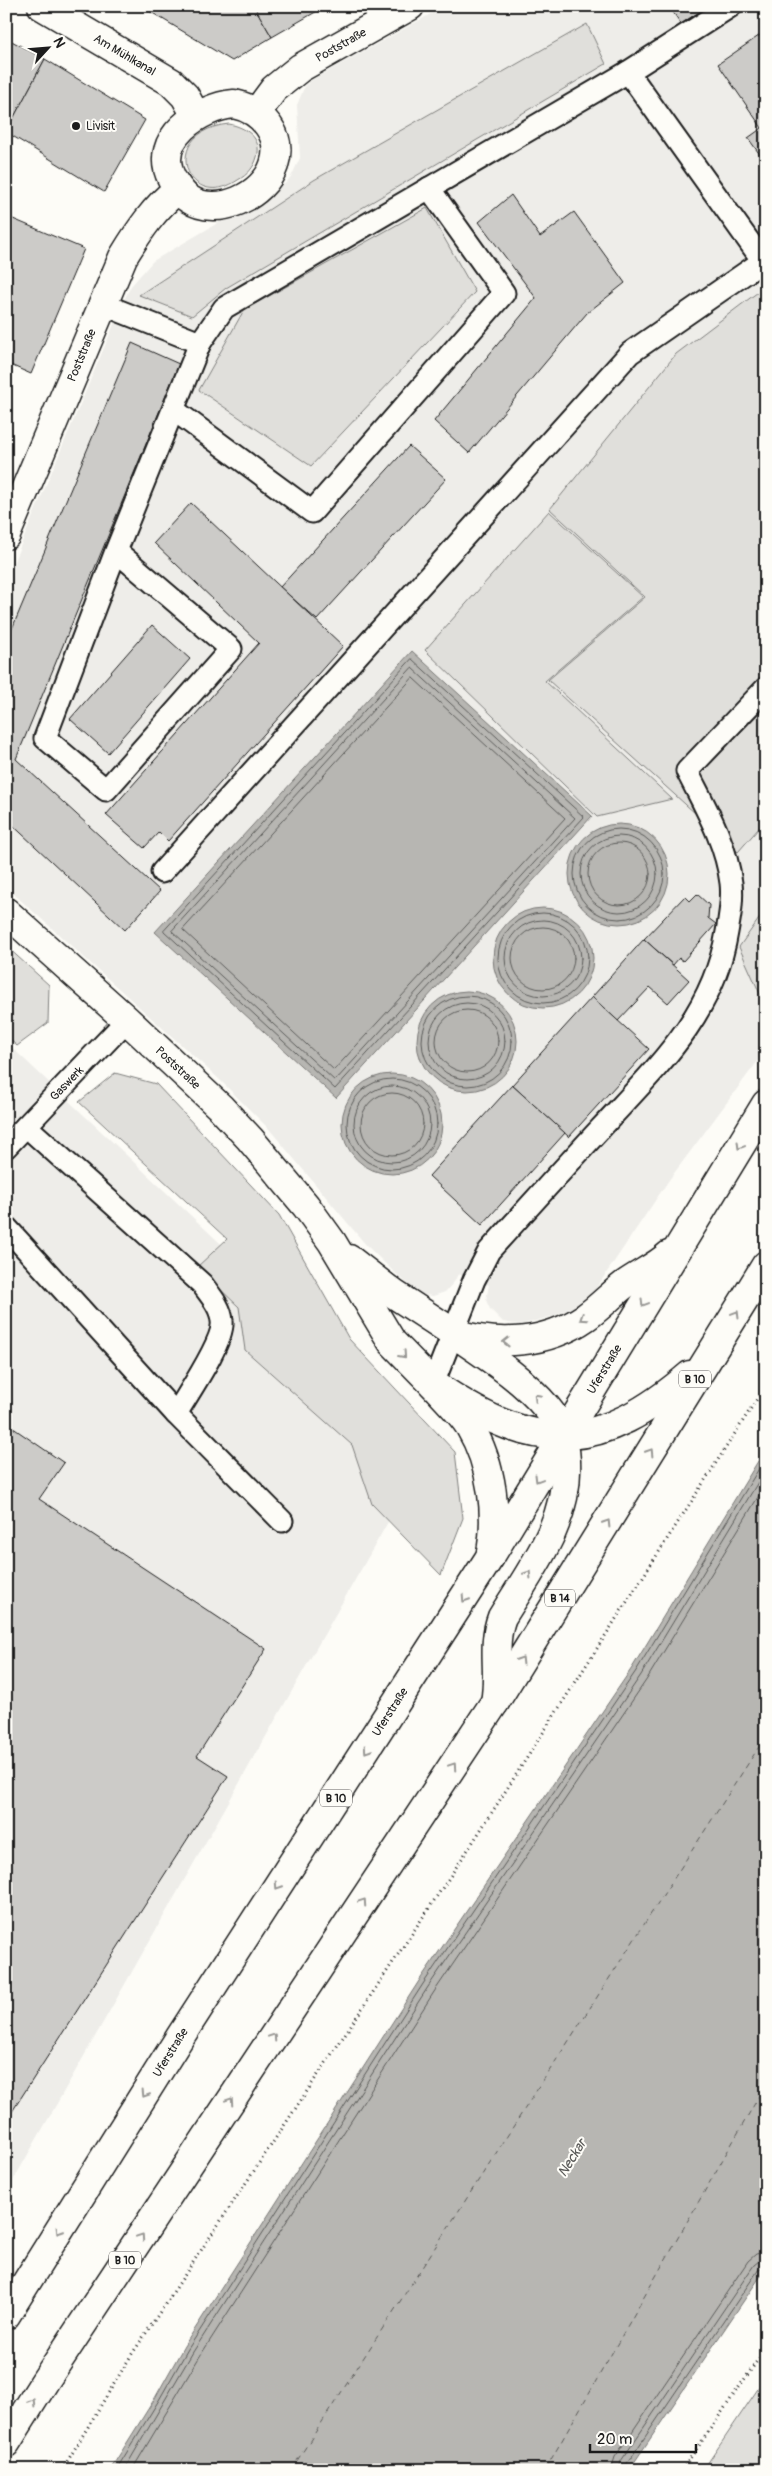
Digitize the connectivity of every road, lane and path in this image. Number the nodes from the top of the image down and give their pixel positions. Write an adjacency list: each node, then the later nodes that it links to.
1 (42, 6): 4 (main road, Am Mühlkanal)
2 (410, 6): 6 (main road, Poststraße)
3 (731, 6): 5 (lane)
4 (71, 14): 7 (main road, Am Mühlkanal)
5 (628, 72): 8 (lane); 10 (lane)
6 (257, 112): 7 (main road); 9 (main road)
7 (196, 116): 9 (main road)
8 (428, 188): 12 (lane); 13 (lane)
9 (178, 189): 11 (main road, Poststraße)
10 (764, 260): 17 (lane)
11 (102, 304): 12 (lane); 14 (main road, Poststraße)
12 (200, 344): 13 (lane)
13 (174, 410): 15 (lane)
14 (6, 535)
15 (116, 551): 15 (lane)
16 (766, 688): 27 (lane)
17 (162, 872)
18 (6, 912): 19 (main road, Poststraße)
19 (127, 1020): 21 (lane, Gaswerk); 24 (main road, Poststraße)
20 (766, 1104): 25 (main road, Uferstraße / B 10, one-way to 25)
21 (26, 1126): 22 (lane, Gaswerk); 31 (lane)
22 (6, 1147)
23 (6, 1227): 31 (lane)
24 (332, 1242): 27 (main road, Poststraße); 29 (main road, Poststraße, one-way to 29)
25 (678, 1248): 27 (main road, one-way to 27); 32 (main road, Uferstraße / B 10, one-way to 32)
26 (766, 1265): 28 (main road, B 10, one-way to 26)
27 (452, 1332): 29 (lane); 32 (main road, Poststraße, one-way to 27)
28 (711, 1354): 32 (main road); 33 (main road, B 10, one-way to 28)
29 (432, 1384): 32 (main road); 35 (main road)
30 (766, 1385): 40 (path)
31 (176, 1414): 34 (lane)
32 (563, 1437): 35 (main road, Uferstraße / B 10, one-way to 35); 36 (main road, one-way to 32)
33 (625, 1494): 36 (main road, B 14, one-way to 33)
34 (282, 1521)
35 (490, 1557): 37 (main road, Uferstraße / B 10, one-way to 37)
36 (495, 1702): 39 (main road, B 10, one-way to 36)
37 (6, 2315)
38 (766, 2348): 41 (path)
39 (6, 2443)
40 (62, 2470)
41 (682, 2470)

